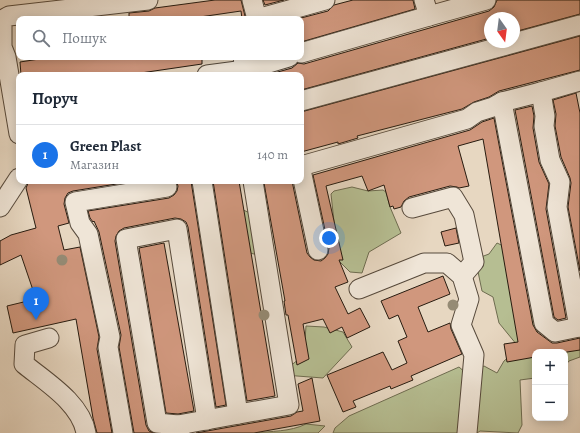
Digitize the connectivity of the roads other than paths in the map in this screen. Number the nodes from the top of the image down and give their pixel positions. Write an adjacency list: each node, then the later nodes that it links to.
1 (148, 0): 10 (lane)
2 (252, 0): 6 (lane)
3 (325, 0): 7 (lane)
4 (486, 0): 5 (lane)
5 (427, 8): 9 (lane)
6 (255, 16)
7 (267, 16)
8 (580, 25): 16 (lane)
9 (304, 52)
10 (12, 56): 17 (lane)
11 (276, 60): 12 (lane)
12 (244, 67): 13 (lane)
13 (221, 72)
14 (580, 81): 15 (lane)
15 (541, 92): 18 (lane); 30 (lane)
16 (304, 100)
17 (16, 101)
18 (502, 102): 19 (lane); 30 (lane)
19 (304, 165)
20 (16, 183): 25 (lane)
21 (202, 184): 32 (lane)
22 (253, 184): 32 (lane)
23 (304, 184): 27 (lane)
24 (167, 187): 36 (lane)
25 (0, 207)
26 (412, 208): 28 (lane)
27 (318, 250)
28 (462, 276): 29 (lane); 37 (lane)
29 (359, 290)
30 (579, 327)
31 (49, 338): 35 (lane)
32 (238, 414): 33 (lane)
33 (206, 420): 34 (lane); 34 (lane)
34 (179, 429)
35 (86, 433)
36 (123, 433)
37 (467, 433)

